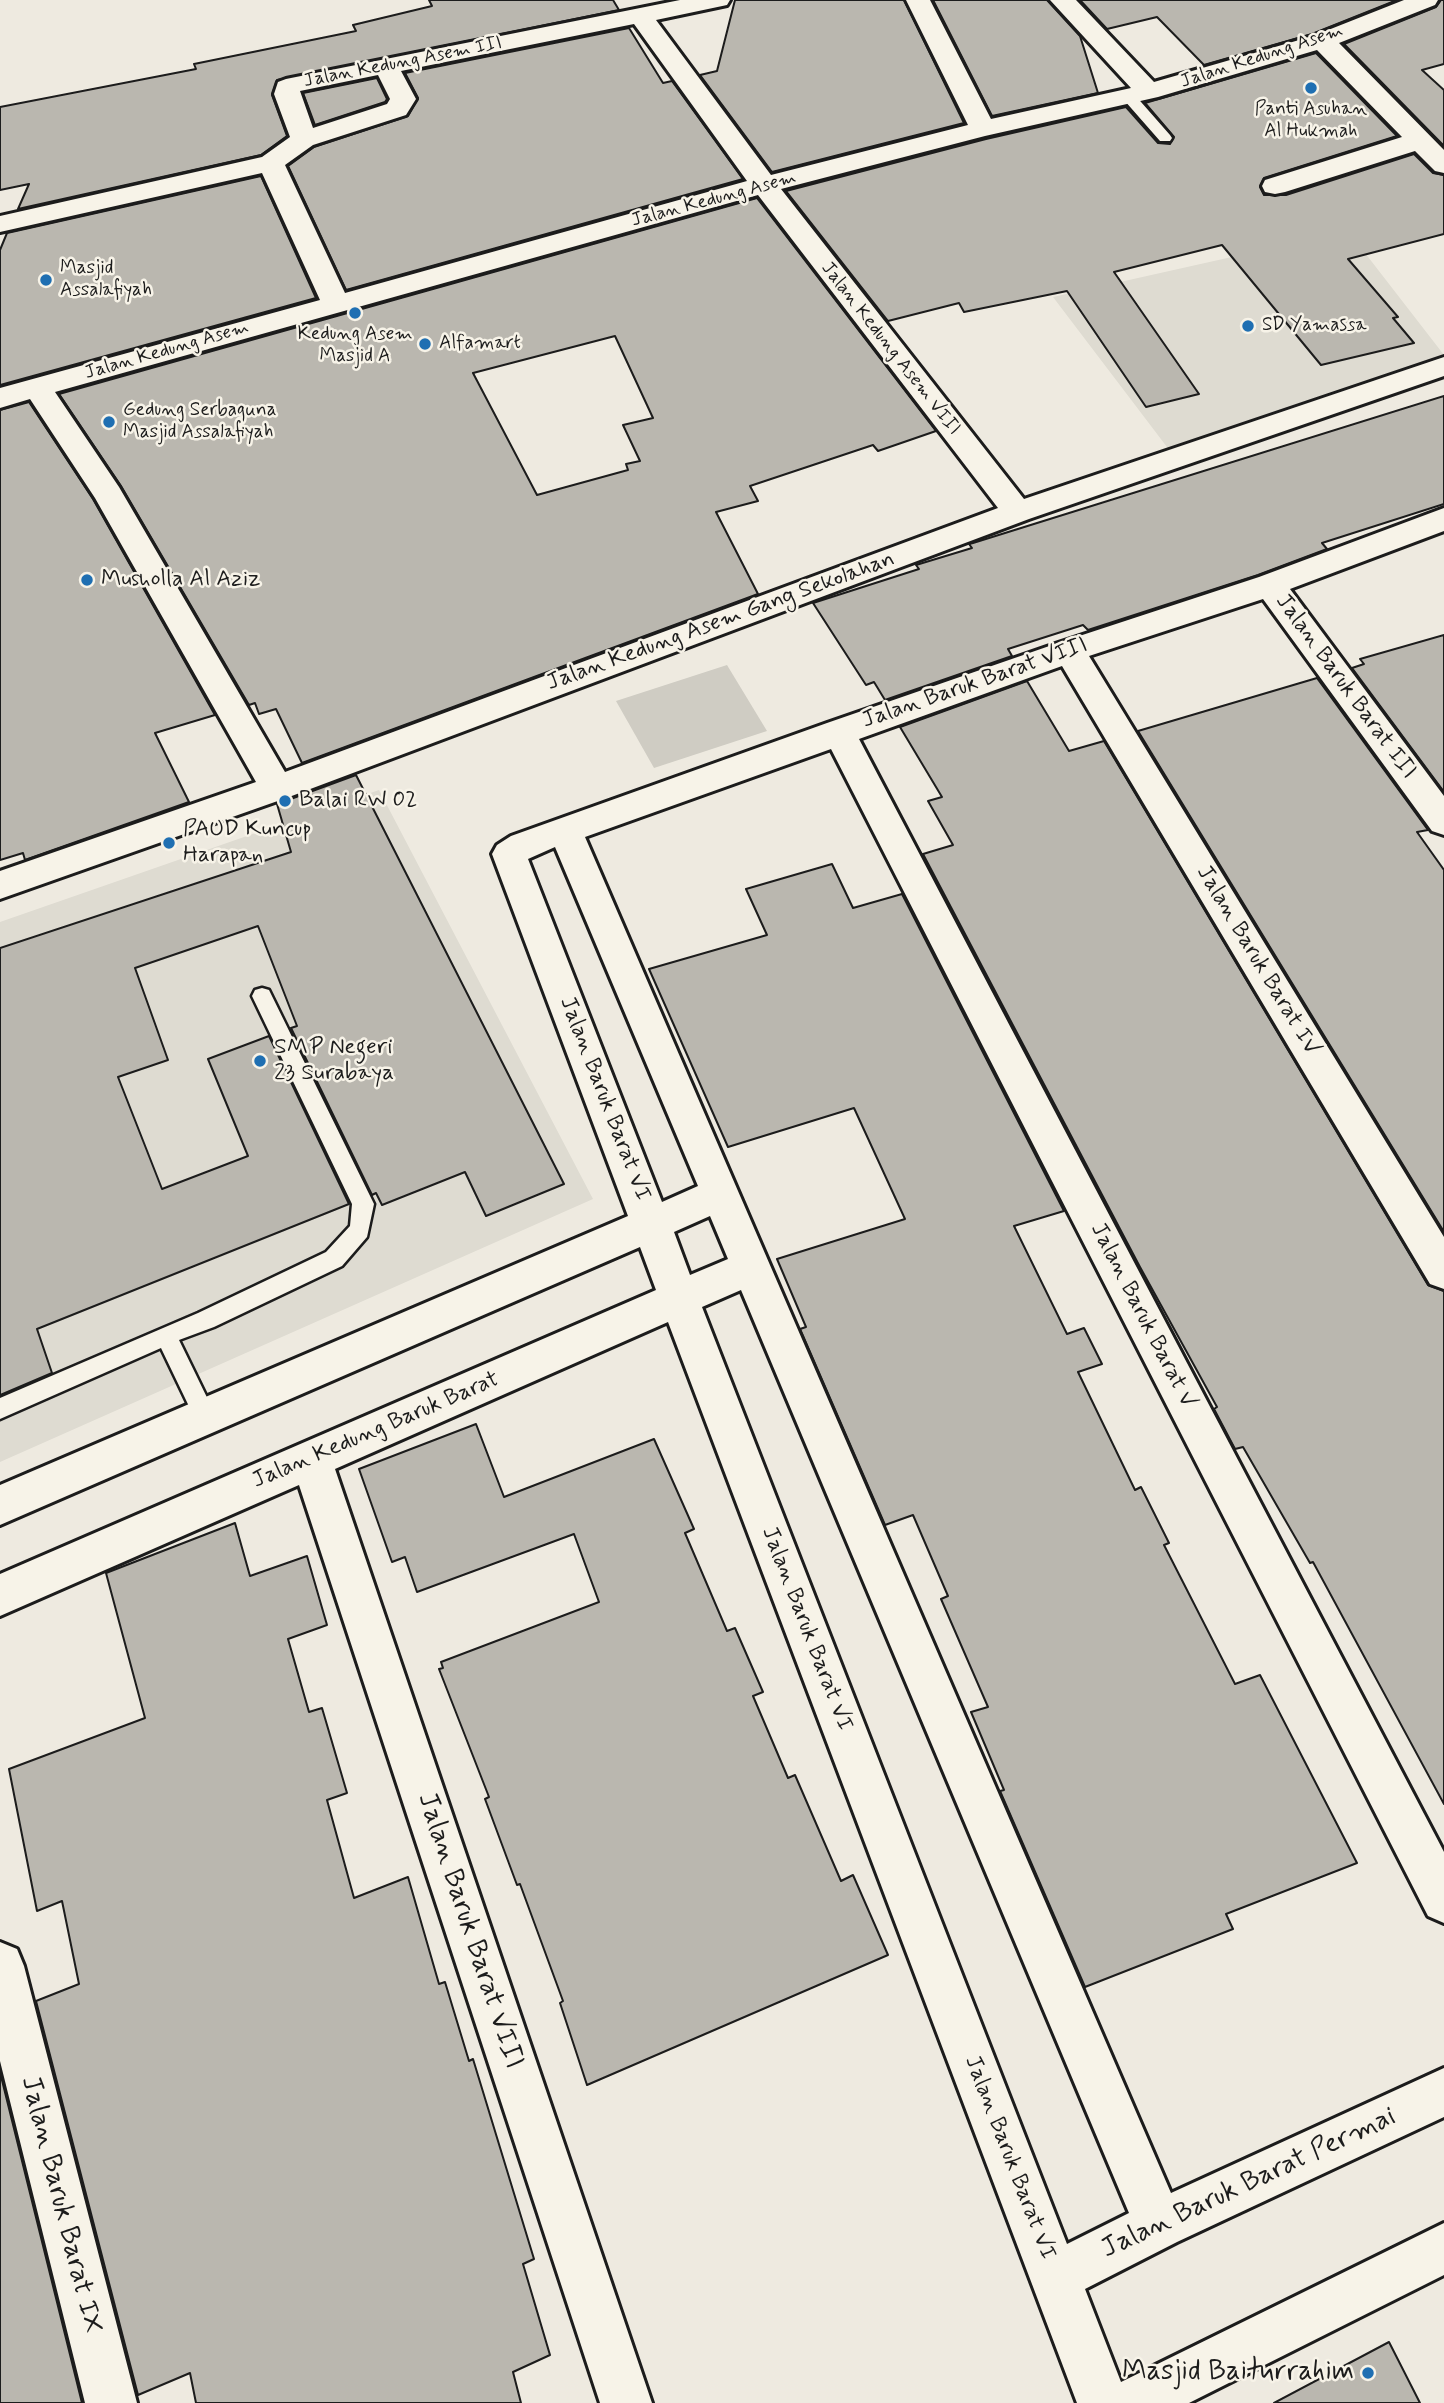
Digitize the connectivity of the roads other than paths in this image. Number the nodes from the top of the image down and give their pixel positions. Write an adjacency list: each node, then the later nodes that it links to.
1 (718, 0): 5 (street, Jalan Kedung Asem III)
2 (918, 0): 9 (street)
3 (1062, 0): 8 (street)
4 (1426, 0): 6 (street, Jalan Kedung Asem)
5 (641, 17): 7 (street, Jalan Kedung Asem III); 15 (street, Jalan Kedung Asem VIII)
6 (1322, 41): 8 (street, Jalan Kedung Asem); 12 (street)
7 (386, 65): 11 (street); 11 (street, Jalan Kedung Asem III)
8 (1139, 95): 9 (street, Jalan Kedung Asem); 10 (lane)
9 (983, 129): 15 (street, Jalan Kedung Asem)
10 (1165, 138)
11 (304, 139): 13 (street)
12 (1418, 141): 14 (street); 16 (street)
13 (271, 163): 17 (street); 18 (street)
14 (1444, 165)
15 (764, 185): 18 (street, Jalan Kedung Asem); 22 (street, Jalan Kedung Asem VIII)
16 (1275, 186)
17 (0, 223)
18 (336, 304): 20 (street, Jalan Kedung Asem)
19 (1444, 366): 22 (street, Jalan Kedung Asem Gang Sekolahan)
20 (37, 387): 21 (street, Jalan Kedung Asem); 27 (street)
21 (0, 398)
22 (1018, 512): 27 (street, Jalan Kedung Asem Gang Sekolahan)
23 (1444, 519): 24 (street, Jalan Baruk Barat VIII)
24 (1270, 585): 25 (street, Jalan Baruk Barat VIII); 28 (street, Jalan Baruk Barat III)
25 (1069, 651): 26 (street, Jalan Baruk Barat VIII); 36 (street, Jalan Baruk Barat IV)
26 (839, 732): 29 (street, Jalan Baruk Barat VIII); 44 (street, Jalan Baruk Barat V)
27 (277, 788): 31 (street, Jalan Kedung Asem Gang Sekolahan)
28 (1444, 822)
29 (566, 832): 30 (street, Jalan Baruk Barat VIII); 33 (street)
30 (509, 854): 34 (street, Jalan Baruk Barat VI)
31 (0, 885)
32 (262, 996): 38 (lane)
33 (720, 1194): 34 (street); 35 (street)
34 (652, 1225): 37 (street, Jalan Baruk Barat VI); 40 (street)
35 (751, 1268): 37 (street, Jalan Kedung Baruk Barat); 47 (street)
36 (1444, 1272)
37 (681, 1300): 41 (street, Jalan Kedung Baruk Barat); 49 (street, Jalan Baruk Barat VI)
38 (166, 1335): 39 (lane); 40 (lane)
39 (0, 1409)
40 (205, 1416): 42 (street)
41 (311, 1459): 43 (street, Jalan Kedung Baruk Barat); 51 (street, Jalan Baruk Barat VIII)
42 (0, 1505)
43 (0, 1595)
44 (1444, 1900)
45 (0, 1966): 50 (street, Jalan Baruk Barat IX)
46 (1444, 2092): 47 (street, Jalan Baruk Barat Permai)
47 (1159, 2224): 49 (street, Jalan Baruk Barat Permai)
48 (1444, 2248): 53 (street)
49 (1055, 2277): 52 (street, Jalan Baruk Barat VI)
50 (111, 2403)
51 (626, 2403)
52 (1103, 2403)
53 (1134, 2403)

